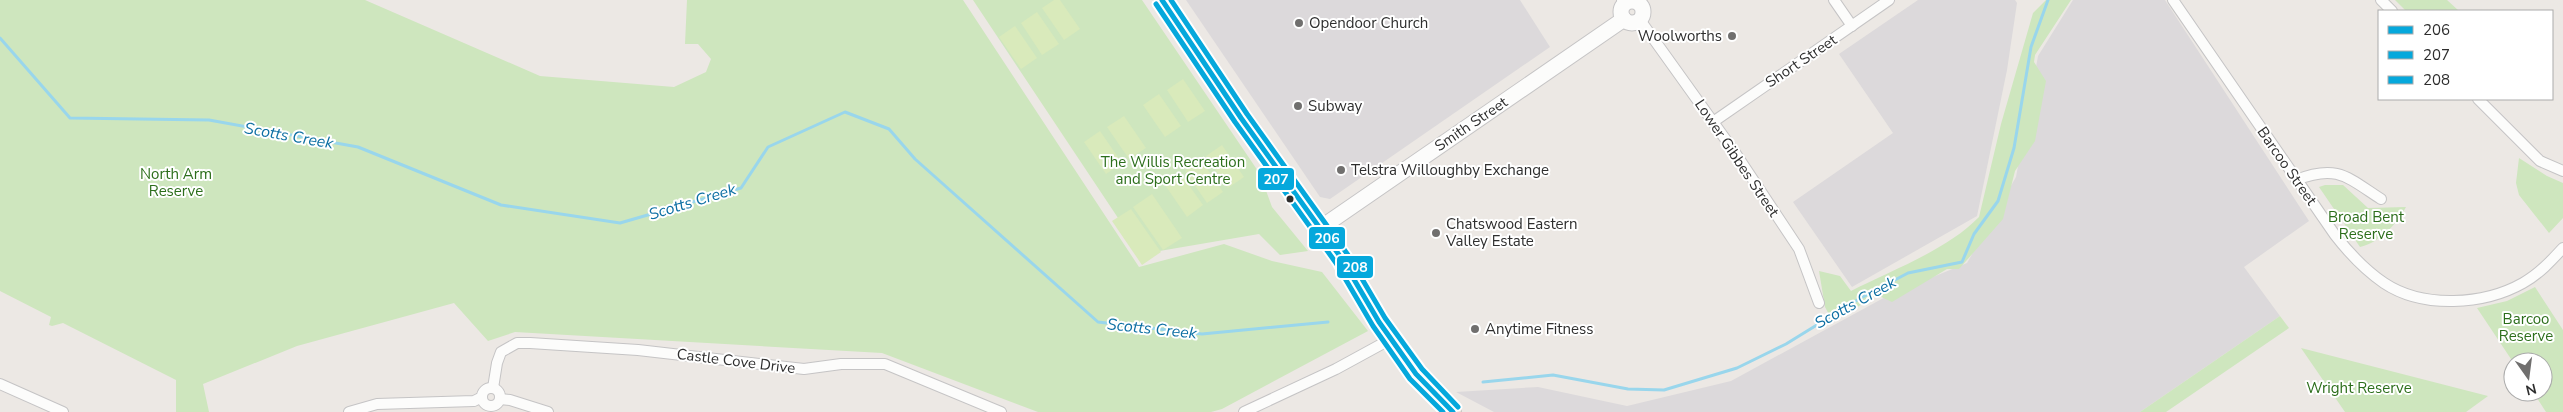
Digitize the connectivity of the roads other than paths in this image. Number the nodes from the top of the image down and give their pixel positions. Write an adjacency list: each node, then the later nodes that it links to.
1 (1162, 0): 15 (main road)
2 (1834, 0): 9 (street)
3 (1889, 0): 9 (street, Short Street)
4 (2173, 0): 13 (street, Barcoo Street)
5 (2381, 0): 8 (street)
6 (1624, 8): 7 (street); 15 (street, Smith Street)
7 (1644, 9): 11 (street, Lower Gibbes Street)
8 (2391, 10)
9 (1852, 26): 11 (street, Short Street)
10 (2479, 100): 12 (street)
11 (1713, 122): 17 (street, Lower Gibbes Street)
12 (2563, 171)
13 (2296, 180): 14 (street); 16 (street, Barcoo Street)
14 (2381, 199)
15 (1319, 228): 18 (main road)
16 (2563, 248)
17 (1819, 303)
18 (1391, 339): 27 (street); 28 (main road)
19 (0, 384): 23 (street)
20 (493, 388): 21 (street); 22 (street); 26 (street, Castle Cove Drive)
21 (482, 397): 22 (street); 24 (street)
22 (500, 399): 25 (street)
23 (63, 412)
24 (349, 412)
25 (548, 412)
26 (1001, 412)
27 (1244, 412)
28 (1453, 412)

